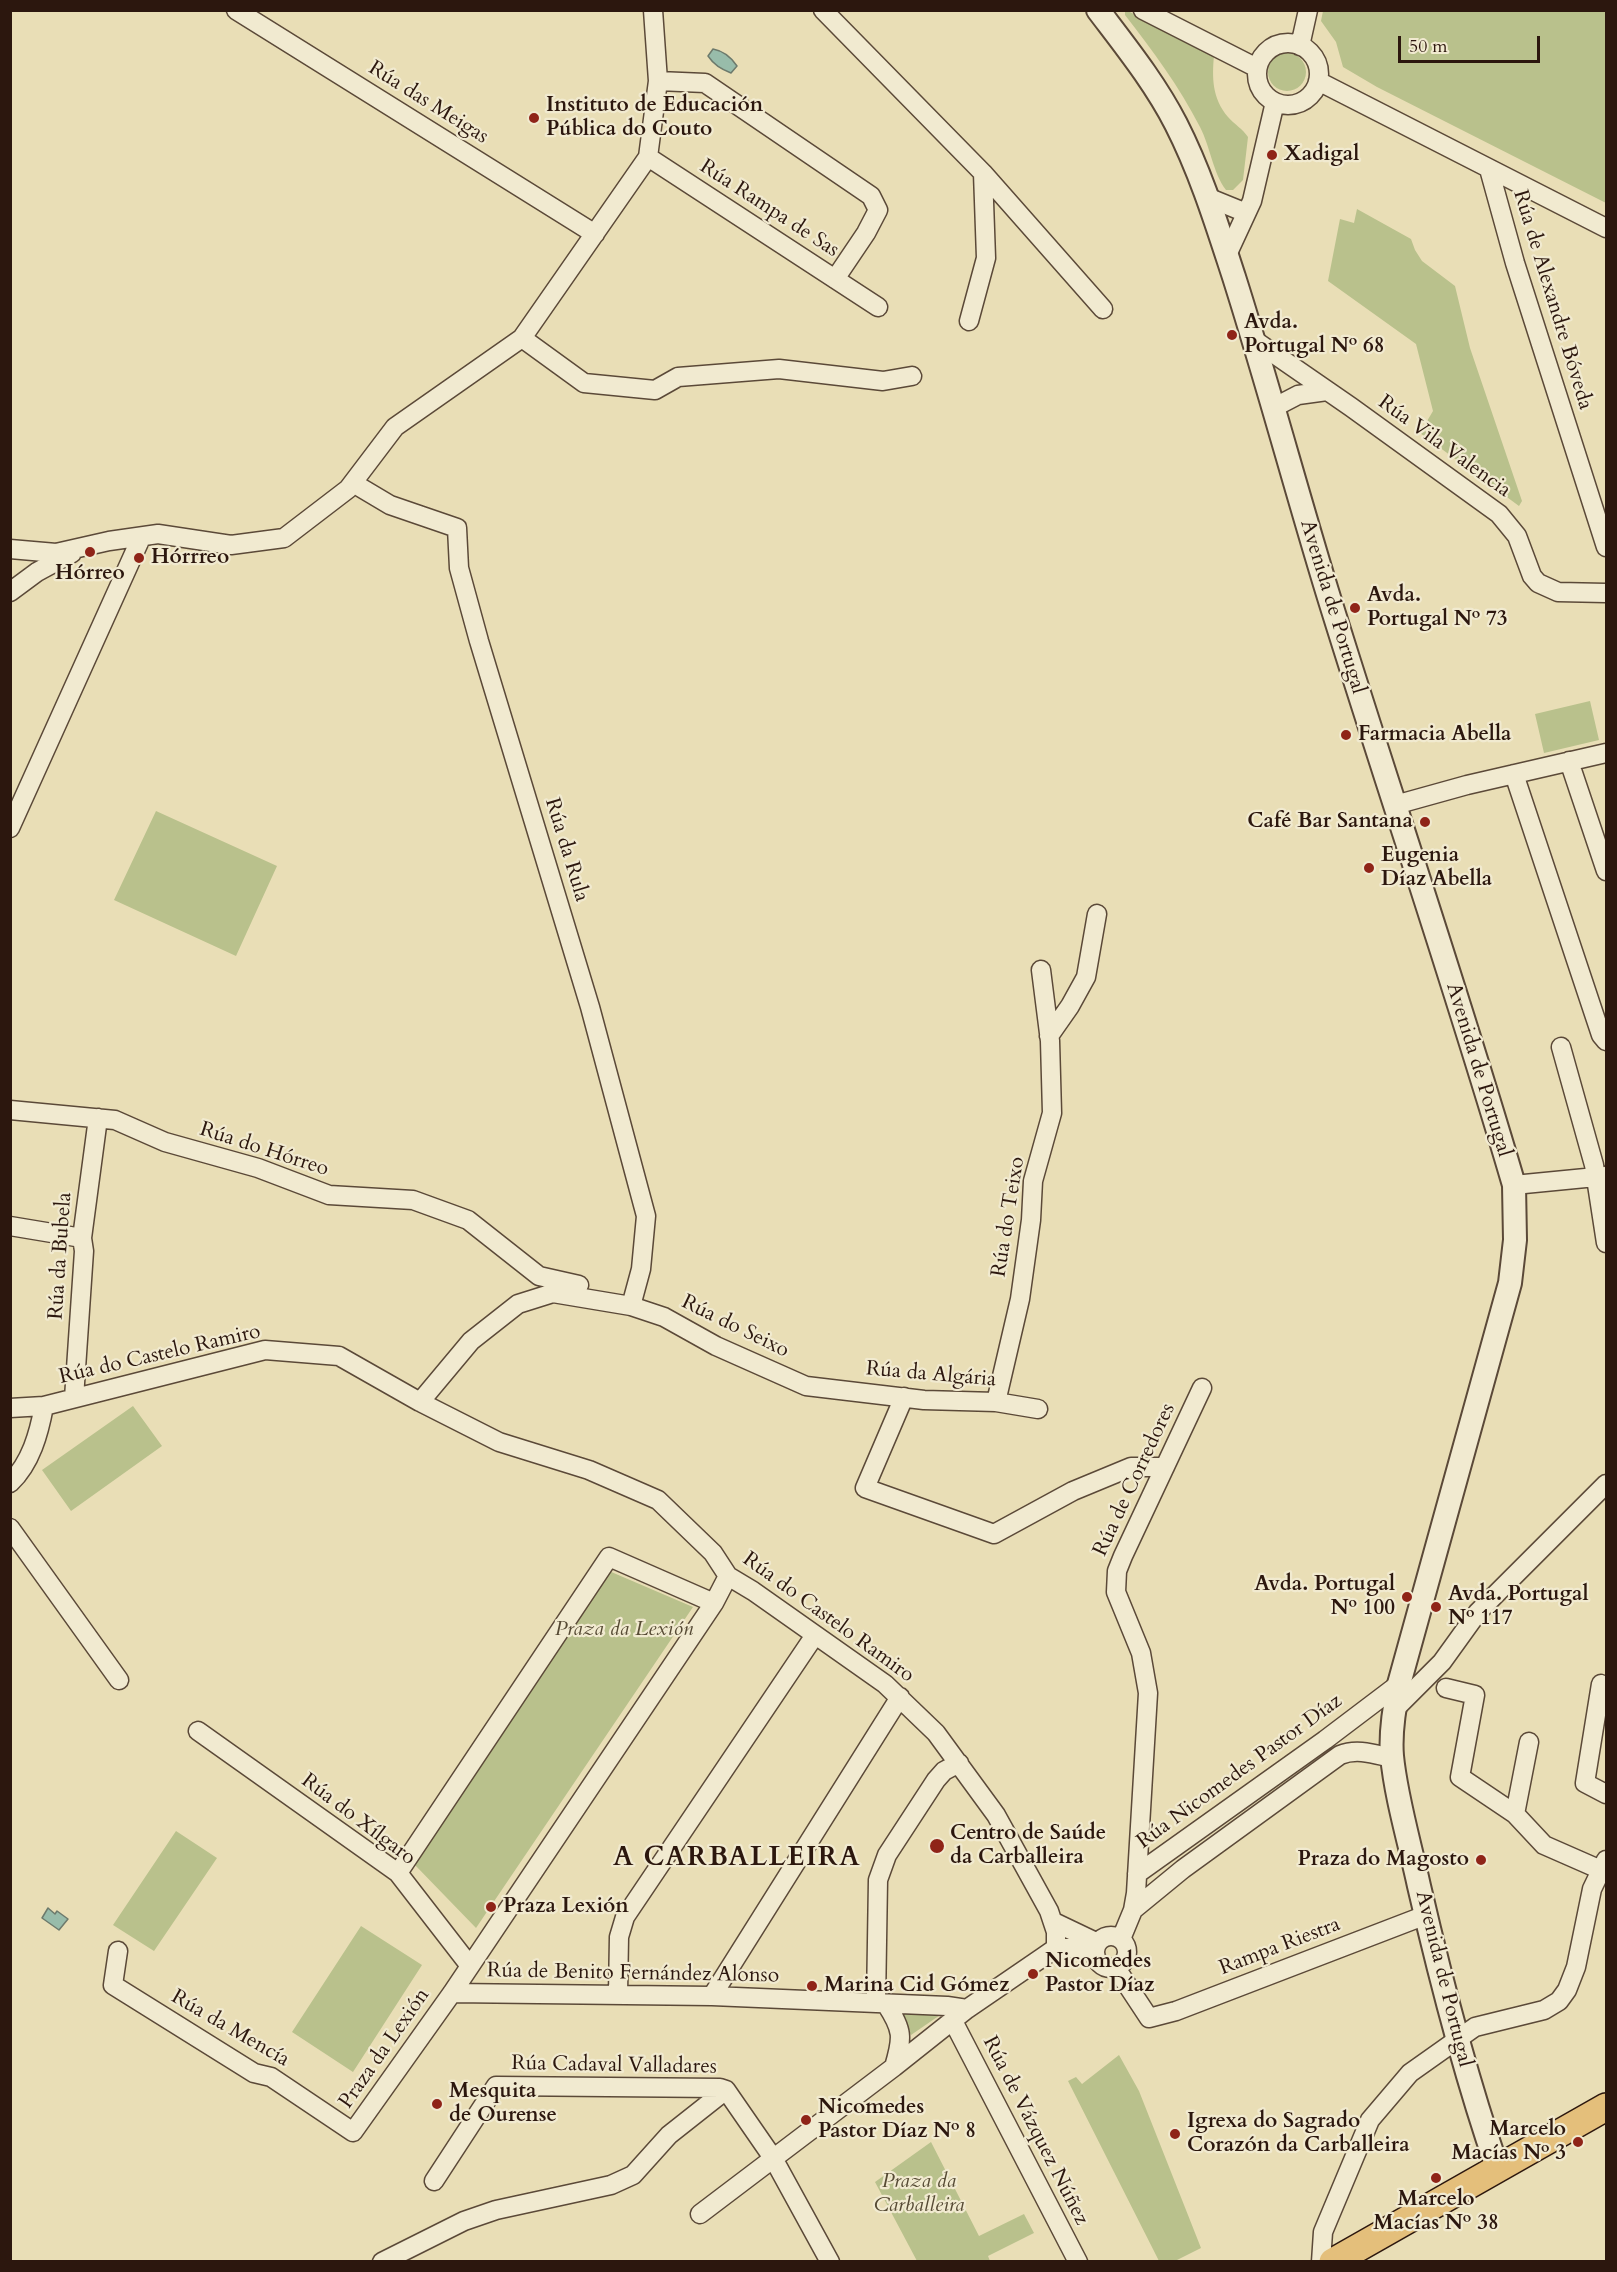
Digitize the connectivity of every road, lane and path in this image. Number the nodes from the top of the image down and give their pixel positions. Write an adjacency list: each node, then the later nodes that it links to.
1 (236, 10): 19 (street, Rúa das Meigas)
2 (652, 10): 9 (street)
3 (823, 10): 14 (street)
4 (1098, 10): 15 (street, Avenida de Portugal)
5 (1143, 10): 8 (street)
6 (1308, 10): 7 (street)
7 (1300, 46): 8 (street); 10 (street)
8 (1257, 68): 11 (street)
9 (658, 81): 12 (street); 21 (street, Rúa Rampa de Sas)
10 (1318, 81): 11 (street); 13 (street)
11 (1275, 102): 16 (street)
12 (648, 156): 19 (street); 21 (street, Rúa Rampa de Sas)
13 (1489, 169): 18 (street); 35 (street, Rúa de Alexandre Bóveda)
14 (983, 173): 23 (street); 24 (street)
15 (1207, 197): 16 (street); 17 (street, Avenida de Portugal)
16 (1246, 205): 17 (street); 20 (street)
17 (1217, 225): 20 (street, Avenida de Portugal)
18 (1606, 228)
19 (595, 234): 25 (street)
20 (1227, 255): 26 (street, Avenida de Portugal)
21 (835, 279): 22 (street, Rúa Rampa de Sas)
22 (878, 308)
23 (1103, 309)
24 (969, 321)
25 (522, 338): 29 (street); 32 (street)
26 (1254, 340): 27 (street, Avenida de Portugal); 28 (street, Rúa Vila Valencia)
27 (1264, 373): 28 (street); 31 (street, Avenida de Portugal)
28 (1304, 375): 30 (street, Rúa Vila Valencia)
29 (912, 376)
30 (1327, 391): 31 (street); 38 (street, Rúa Vila Valencia)
31 (1274, 408): 42 (street, Avenida de Portugal)
32 (353, 483): 33 (street); 58 (street, Rúa da Rula)
33 (141, 538): 34 (street); 43 (street)
34 (84, 546): 36 (street); 37 (street)
35 (1606, 547)
36 (10, 549)
37 (10, 592)
38 (1606, 593)
39 (1606, 753): 40 (street)
40 (1569, 761): 41 (street); 44 (street)
41 (1514, 774): 42 (street); 48 (street)
42 (1395, 805): 53 (street, Avenida de Portugal)
43 (10, 828)
44 (1606, 871)
45 (1097, 914): 47 (street)
46 (1041, 970): 47 (street, Rúa do Teixo)
47 (1049, 1036): 64 (street, Rúa do Teixo)
48 (1604, 1038)
49 (1561, 1047): 52 (street)
50 (10, 1110): 51 (street, Rúa do Hórreo)
51 (98, 1118): 55 (street, Rúa da Bubela); 57 (street, Rúa do Hórreo)
52 (1601, 1177): 53 (street); 56 (street)
53 (1514, 1185): 76 (street, Avenida de Portugal)
54 (10, 1226): 55 (street)
55 (82, 1238): 62 (street, Rúa da Bubela)
56 (1606, 1243)
57 (557, 1281): 58 (street, Rúa do Seixo)
58 (632, 1301): 59 (street, Rúa do Seixo); 63 (street, Rúa do Seixo)
59 (819, 1387): 61 (street, Rúa da Algária)
60 (1202, 1388): 68 (street, Rúa de Corredores)
61 (904, 1397): 64 (street, Rúa da Algária); 68 (street)
62 (74, 1398): 63 (street, Rúa do Castelo Ramiro); 65 (street, Rúa do Castelo Ramiro)
63 (420, 1402): 72 (street, Rúa do Castelo Ramiro)
64 (996, 1402): 67 (street, Rúa da Algária)
65 (44, 1406): 66 (street, Rúa do Castelo Ramiro); 69 (street)
66 (10, 1408)
67 (1038, 1409)
68 (1165, 1467): 89 (street, Rúa de Corredores)
69 (10, 1483)
70 (1606, 1484): 80 (street)
71 (10, 1528): 75 (street)
72 (728, 1576): 73 (street, Praza da Lexión); 74 (street, Rúa do Castelo Ramiro)
73 (714, 1603): 88 (street); 97 (street, Praza da Lexión)
74 (815, 1635): 79 (street, Rúa do Castelo Ramiro); 100 (street)
75 (119, 1680)
76 (1399, 1684): 80 (street, Avenida de Portugal); 89 (street, Rúa Nicomedes Pastor Díaz)
77 (1601, 1684): 85 (street)
78 (1446, 1688): 86 (street)
79 (900, 1697): 84 (street, Rúa do Castelo Ramiro); 101 (street)
80 (1394, 1710): 83 (street, Avenida de Portugal)
81 (198, 1731): 88 (street, Rúa do Xílgaro)
82 (1529, 1742): 86 (street)
83 (1392, 1758): 90 (street, Rúa Nicomedes Pastor Díaz); 91 (street, Avenida de Portugal)
84 (959, 1763): 92 (street, Rúa do Castelo Ramiro); 102 (street)
85 (1606, 1794)
86 (1515, 1815): 87 (street)
87 (1604, 1865): 105 (street)
88 (398, 1873): 97 (street, Rúa do Xílgaro)
89 (1137, 1874): 90 (street, Rúa Nicomedes Pastor Díaz)
90 (1133, 1910): 93 (street, Rúa Nicomedes Pastor Díaz)
91 (1426, 1914): 98 (street, Rampa Riestra); 105 (street, Avenida de Portugal)
92 (1054, 1922): 94 (street); 95 (street)
93 (1120, 1939): 94 (street); 98 (street, Rúa Nicomedes Pastor Díaz)
94 (1096, 1947): 95 (street); 98 (street)
95 (1056, 1948): 103 (street)
96 (118, 1951): 109 (street, Rúa da Mencía)
97 (470, 1966): 99 (street, Praza da Lexión)
98 (1116, 1968)
99 (452, 1993): 100 (street, Rúa de Benito Fernández Alonso); 109 (street, Praza da Lexión)
100 (618, 1994): 101 (street, Rúa de Benito Fernández Alonso)
101 (712, 1996): 102 (street, Rúa de Benito Fernández Alonso)
102 (881, 2003): 103 (street, Rúa de Benito Fernández Alonso); 106 (street)
103 (967, 2009): 104 (street)
104 (953, 2022): 106 (street); 116 (street, Rúa de Vázquez Núñez)
105 (1457, 2039): 111 (street, Avenida de Portugal); 117 (street)
106 (894, 2067): 110 (street)
107 (726, 2090): 110 (street, Rúa Cadaval Valladares); 112 (street, Rúa Cadaval Valladares); 114 (street)
108 (1606, 2107): 111 (main road)
109 (353, 2132)
110 (773, 2158): 113 (street); 115 (street, Rúa Cadaval Valladares)
111 (1497, 2167): 118 (main road)
112 (434, 2181)
113 (700, 2214)
114 (382, 2262)
115 (830, 2262)
116 (1078, 2262)
117 (1321, 2262)
118 (1334, 2262)

